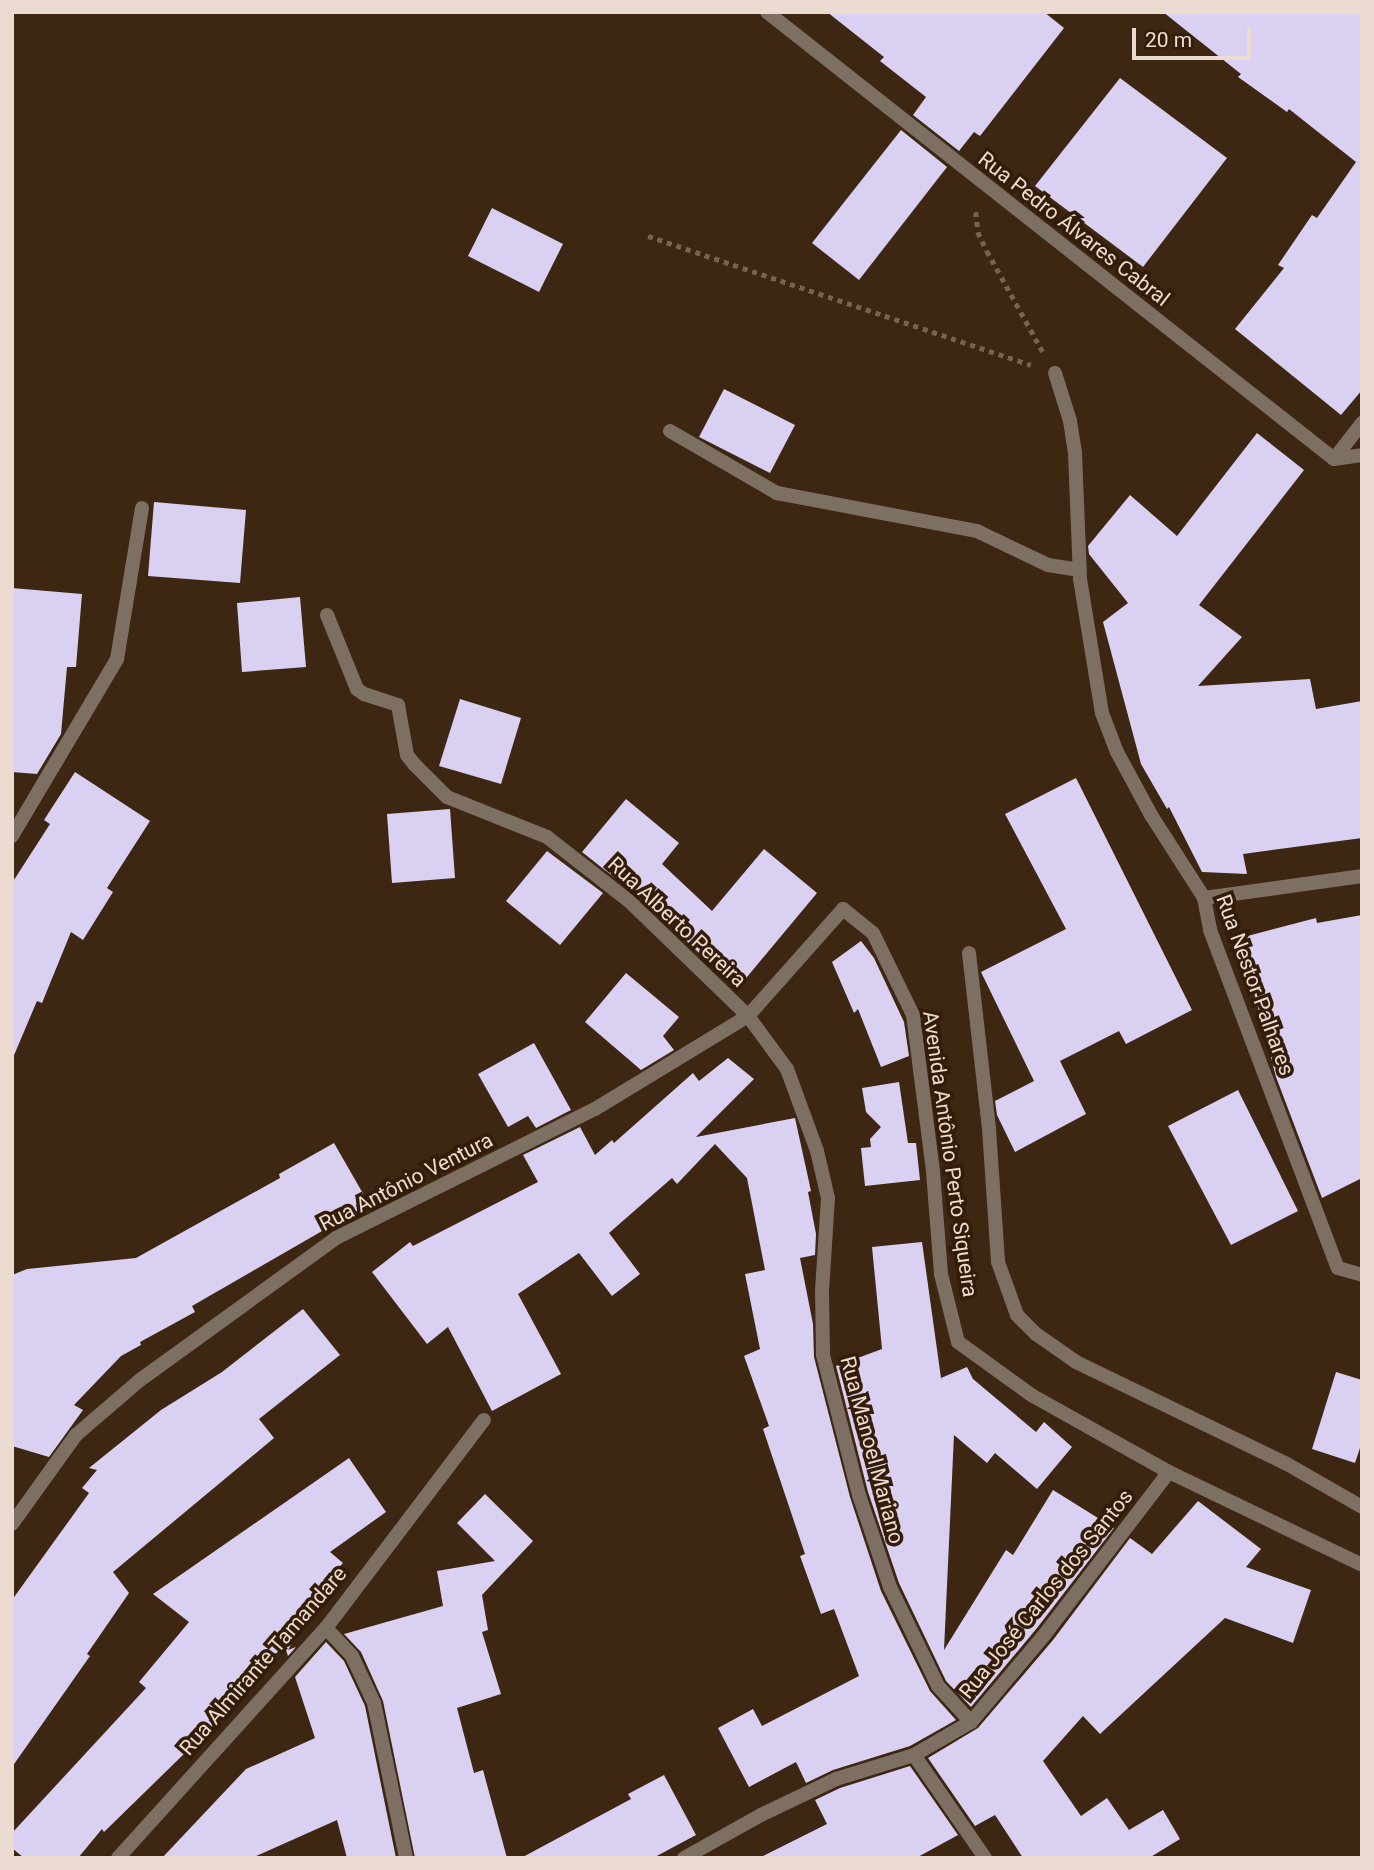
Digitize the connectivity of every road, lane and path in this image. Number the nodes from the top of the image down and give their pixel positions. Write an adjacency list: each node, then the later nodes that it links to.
1 (767, 12): 2 (street, Rua Pedro Álvares Cabral)
2 (973, 177): 4 (path); 8 (street, Rua Pedro Álvares Cabral)
3 (649, 236): 4 (path)
4 (1055, 373): 10 (street, Rua Nestor Palhares)
5 (1362, 423): 8 (street)
6 (670, 430): 10 (street)
7 (1362, 455): 8 (street)
8 (1334, 459)
9 (142, 509): 12 (street)
10 (1080, 570): 14 (street, Rua Nestor Palhares)
11 (327, 615): 17 (street, Rua Alberto Pereira)
12 (12, 836)
13 (1362, 876): 14 (street)
14 (1204, 898): 18 (street, Rua Nestor Palhares)
15 (843, 909): 17 (street, Rua Antônio Ventura); 20 (street, Avenida Antônio Perto Siqueira)
16 (969, 953): 21 (street, Avenida Antônio Perto Siqueira)
17 (748, 1016): 22 (street, Rua Antônio Ventura); 25 (street, Rua Manoel Mariano)
18 (1362, 1275)
19 (484, 1420): 24 (street, Rua Almirante Tamandare)
20 (1169, 1472): 23 (street, Avenida Antônio Perto Siqueira); 25 (street, Rua José Carlos dos Santos)
21 (1362, 1507)
22 (12, 1524)
23 (1362, 1565)
24 (326, 1628): 27 (street, Rua Almirante Tamandare); 28 (street)
25 (971, 1722): 26 (street, Rua José Carlos dos Santos)
26 (914, 1755): 29 (street, Rua José Carlos dos Santos); 30 (street)
27 (118, 1858)
28 (406, 1858)
29 (684, 1858)
30 (985, 1858)

